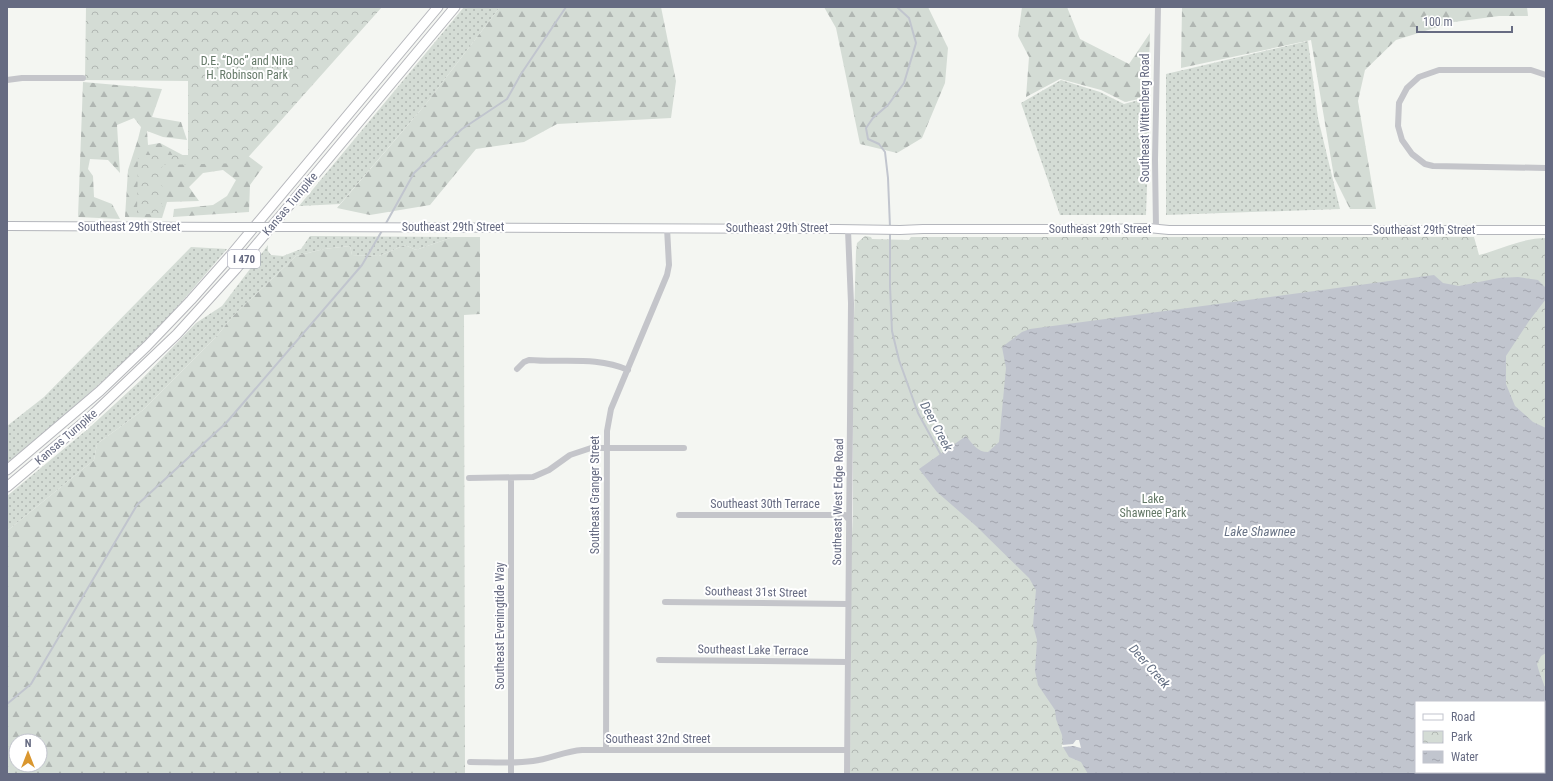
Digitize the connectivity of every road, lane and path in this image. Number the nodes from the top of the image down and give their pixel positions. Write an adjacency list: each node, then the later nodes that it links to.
1 (438, 7): 17 (highway, Kansas Turnpike / I 470)
2 (455, 7): 20 (highway, Kansas Turnpike / I 470)
3 (1158, 7): 10 (street, Southeast Wittenberg Road)
4 (1546, 75): 7 (street)
5 (83, 78): 6 (street)
6 (7, 80)
7 (1546, 168)
8 (7, 226): 9 (main road, Southeast 29th Street, bridge)
9 (667, 228): 11 (main road, Southeast 29th Street); 14 (street, Southeast Granger Street)
10 (1156, 229): 11 (main road, Southeast 29th Street); 12 (main road, Southeast 29th Street)
11 (848, 230): 22 (street, Southeast West Edge Road)
12 (1546, 230)
13 (517, 369): 14 (street)
14 (628, 370): 15 (street, Southeast Granger Street)
15 (606, 447): 16 (street); 19 (street); 27 (street, Southeast Granger Street)
16 (684, 448)
17 (7, 470)
18 (469, 478): 19 (street)
19 (511, 478): 30 (street, Southeast Eveningtide Way)
20 (7, 486)
21 (679, 515): 22 (street, Southeast 30th Terrace)
22 (850, 520): 24 (street, Southeast West Edge Road)
23 (665, 602): 24 (street, Southeast 31st Street)
24 (848, 604): 26 (street, Southeast West Edge Road)
25 (659, 660): 26 (street, Southeast Lake Terrace)
26 (848, 662): 28 (street, Southeast West Edge Road)
27 (606, 750): 28 (street, Southeast 32nd Street); 30 (street, Southeast 32nd Street)
28 (847, 750): 32 (street, Southeast West Edge Road)
29 (470, 762): 30 (street, Southeast 32nd Street)
30 (511, 762): 31 (street, Southeast Eveningtide Way)
31 (511, 774)
32 (847, 774)

